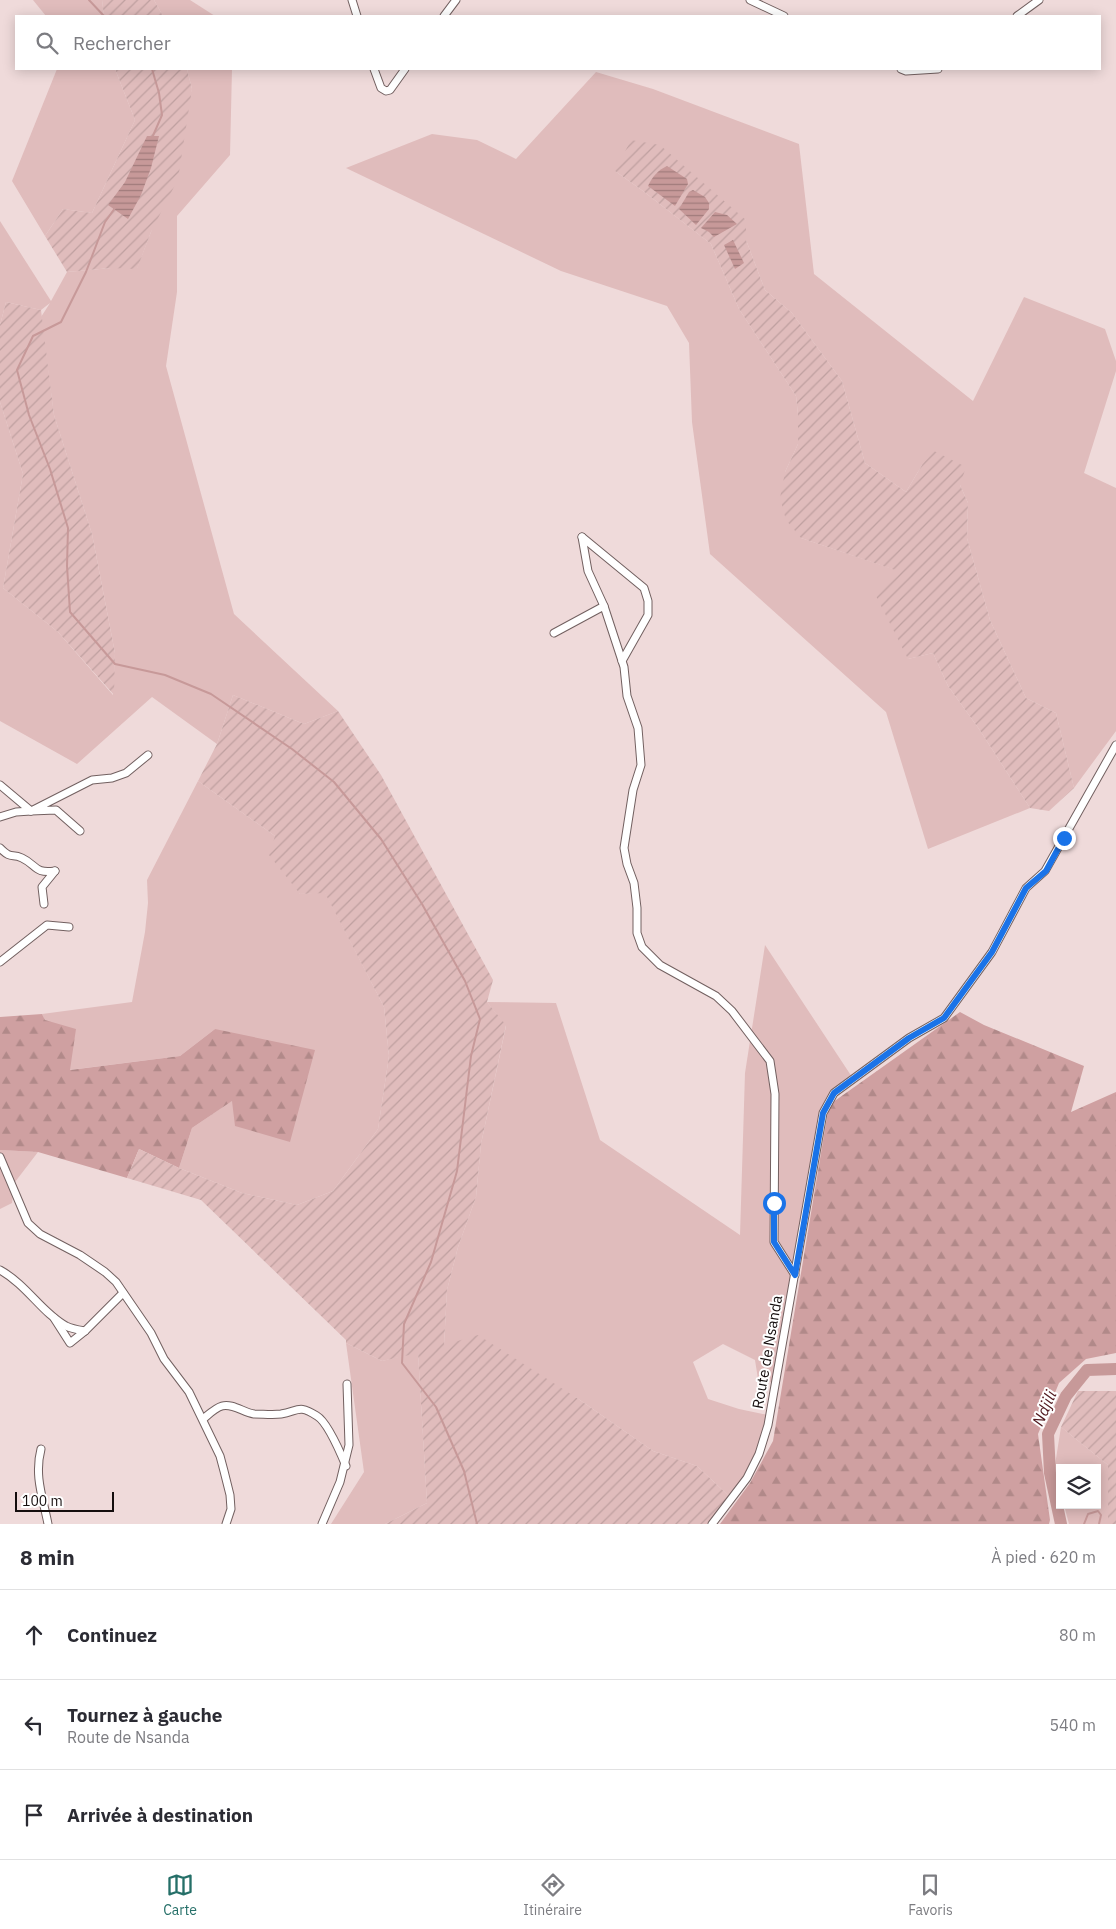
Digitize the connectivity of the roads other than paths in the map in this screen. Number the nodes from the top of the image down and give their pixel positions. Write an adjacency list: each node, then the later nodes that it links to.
1 (352, 0): 5 (street)
2 (456, 0): 6 (street)
3 (750, 0): 7 (street)
4 (1039, 0): 8 (street)
5 (357, 15)
6 (445, 15)
7 (782, 15)
8 (1018, 15)
9 (374, 70): 10 (street)
10 (404, 70)
11 (904, 70): 12 (street)
12 (922, 70)
13 (604, 606): 14 (street); 15 (street); 15 (street)
14 (554, 633)
15 (622, 661): 28 (street)
16 (1116, 745): 28 (street, Route de Nsanda)
17 (148, 755): 19 (street)
18 (0, 785): 19 (street)
19 (31, 811): 20 (street); 21 (street)
20 (0, 817)
21 (80, 831)
22 (0, 848): 23 (street)
23 (44, 904)
24 (69, 927): 25 (street)
25 (0, 962)
26 (0, 1157): 29 (street)
27 (0, 1270): 30 (street)
28 (795, 1275): 39 (street, Route de Nsanda)
29 (124, 1293): 31 (street); 33 (street)
30 (54, 1318): 31 (street); 31 (street)
31 (85, 1331)
32 (347, 1384): 35 (street)
33 (202, 1419): 35 (street); 37 (street)
34 (41, 1449): 36 (street)
35 (346, 1466): 38 (street)
36 (48, 1524)
37 (226, 1524)
38 (322, 1524)
39 (712, 1524)

